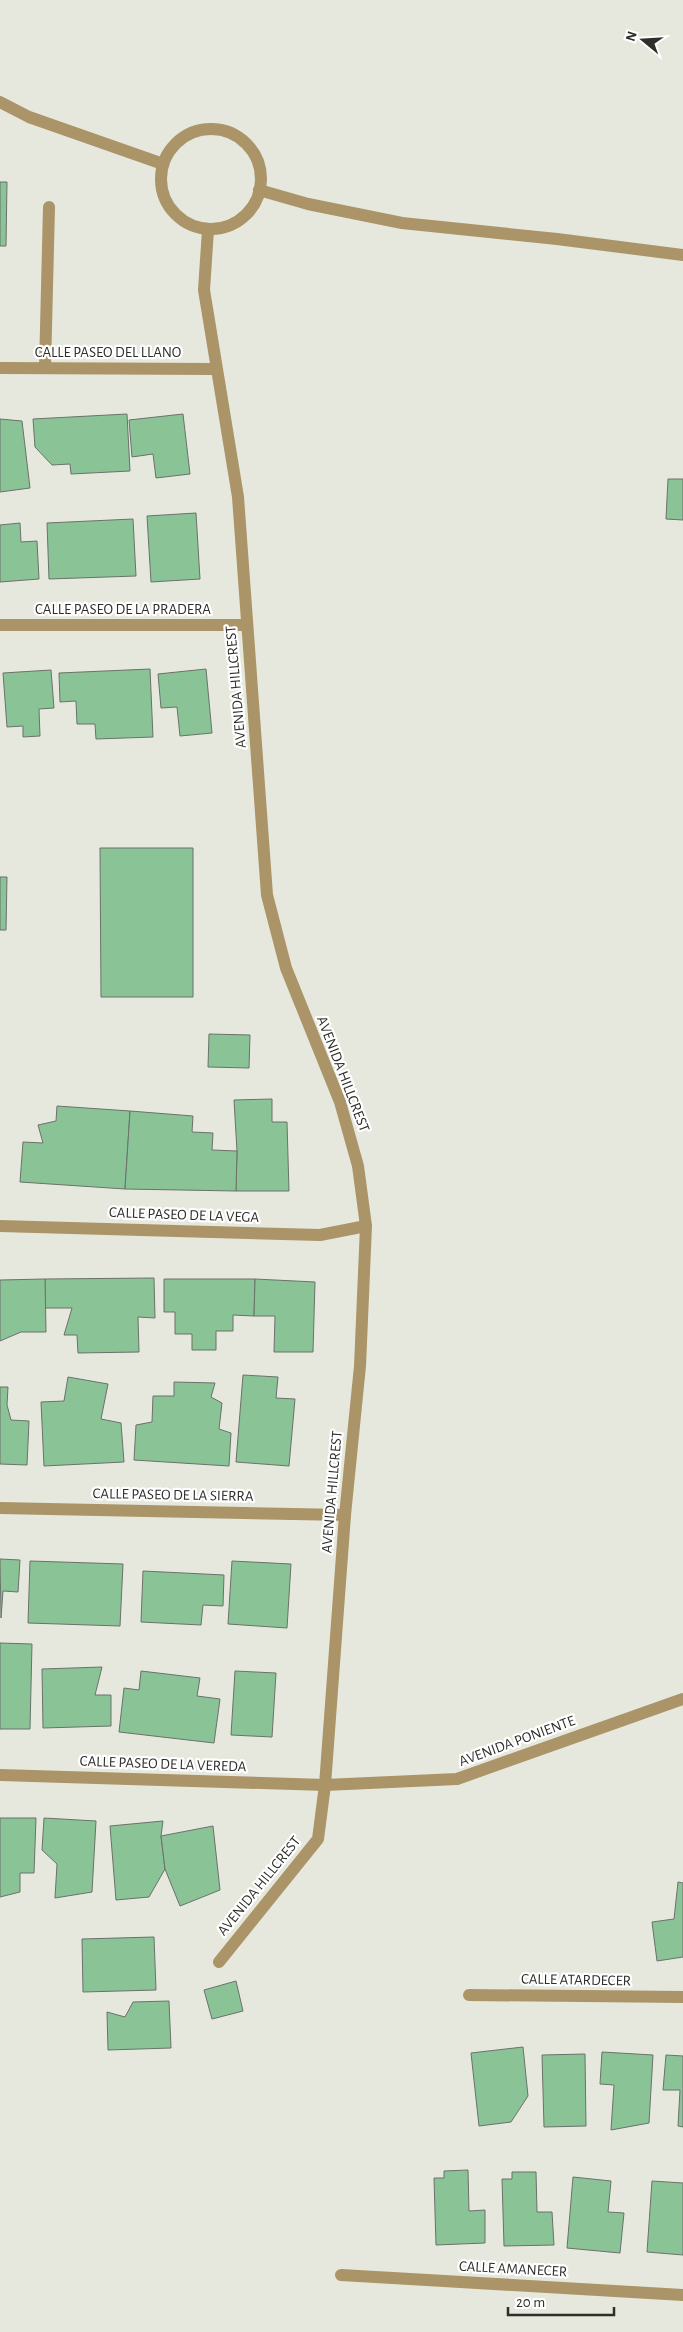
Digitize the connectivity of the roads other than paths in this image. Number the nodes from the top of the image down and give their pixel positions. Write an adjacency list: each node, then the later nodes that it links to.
1 (0, 102): 2 (street)
2 (163, 164): 3 (street); 5 (street)
3 (259, 190): 5 (street); 6 (street)
4 (50, 207): 8 (street)
5 (208, 230): 9 (street, AVENIDA HILLCREST)
6 (683, 255)
7 (0, 368): 8 (street, CALLE PASEO DEL LLANO)
8 (45, 368): 9 (street, CALLE PASEO DEL LLANO)
9 (215, 369): 11 (street, AVENIDA HILLCREST)
10 (0, 625): 11 (street, CALLE PASEO DE LA PRADERA)
11 (247, 625): 13 (street, AVENIDA HILLCREST)
12 (0, 1226): 13 (street, CALLE PASEO DE LA VEGA)
13 (366, 1226): 15 (street, AVENIDA HILLCREST)
14 (0, 1508): 15 (street, CALLE PASEO DE LA SIERRA)
15 (345, 1515): 18 (street, AVENIDA HILLCREST)
16 (683, 1699): 18 (street, AVENIDA PONIENTE)
17 (0, 1775): 18 (street, CALLE PASEO DE LA VEREDA)
18 (325, 1785): 19 (street, AVENIDA HILLCREST)
19 (219, 1962)
20 (469, 1995): 21 (street, CALLE ATARDECER)
21 (683, 1997)
22 (341, 2275): 23 (street, CALLE AMANECER)
23 (683, 2294)

